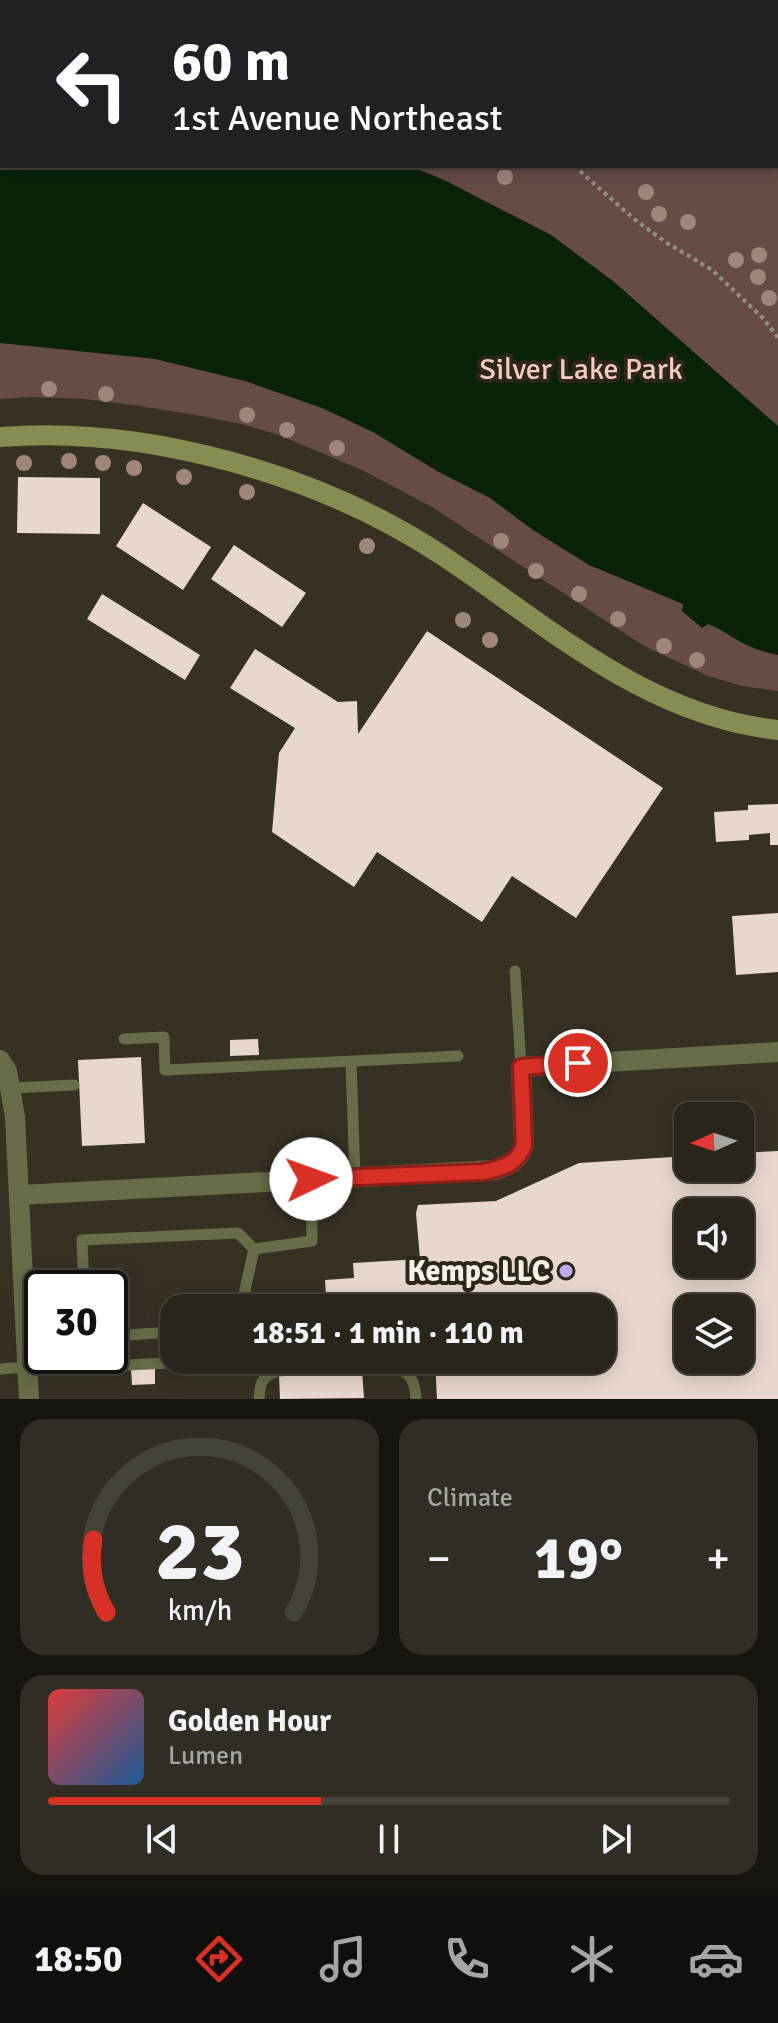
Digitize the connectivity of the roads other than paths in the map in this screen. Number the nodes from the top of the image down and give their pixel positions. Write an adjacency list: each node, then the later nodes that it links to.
1 (0, 437): 2 (street)
2 (778, 730)
3 (515, 971): 9 (lane)
4 (124, 1039): 8 (lane)
5 (778, 1052): 9 (street)
6 (458, 1056): 8 (lane)
7 (0, 1060): 11 (street)
8 (351, 1062): 12 (lane)
9 (521, 1067): 12 (street)
10 (74, 1085): 11 (lane)
11 (11, 1088): 14 (street)
12 (355, 1176): 13 (street)
13 (311, 1179): 14 (street); 15 (lane)
14 (20, 1195): 16 (street)
15 (254, 1249): 17 (lane); 18 (lane)
16 (28, 1270)
17 (83, 1270)
18 (244, 1294)
19 (160, 1333): 20 (lane)
20 (128, 1335)
21 (160, 1363): 22 (lane)
22 (128, 1364)
23 (0, 1369): 24 (lane)
24 (24, 1369)
25 (28, 1374): 26 (street)
26 (29, 1399)
27 (259, 1399): 28 (lane)
28 (416, 1399)

